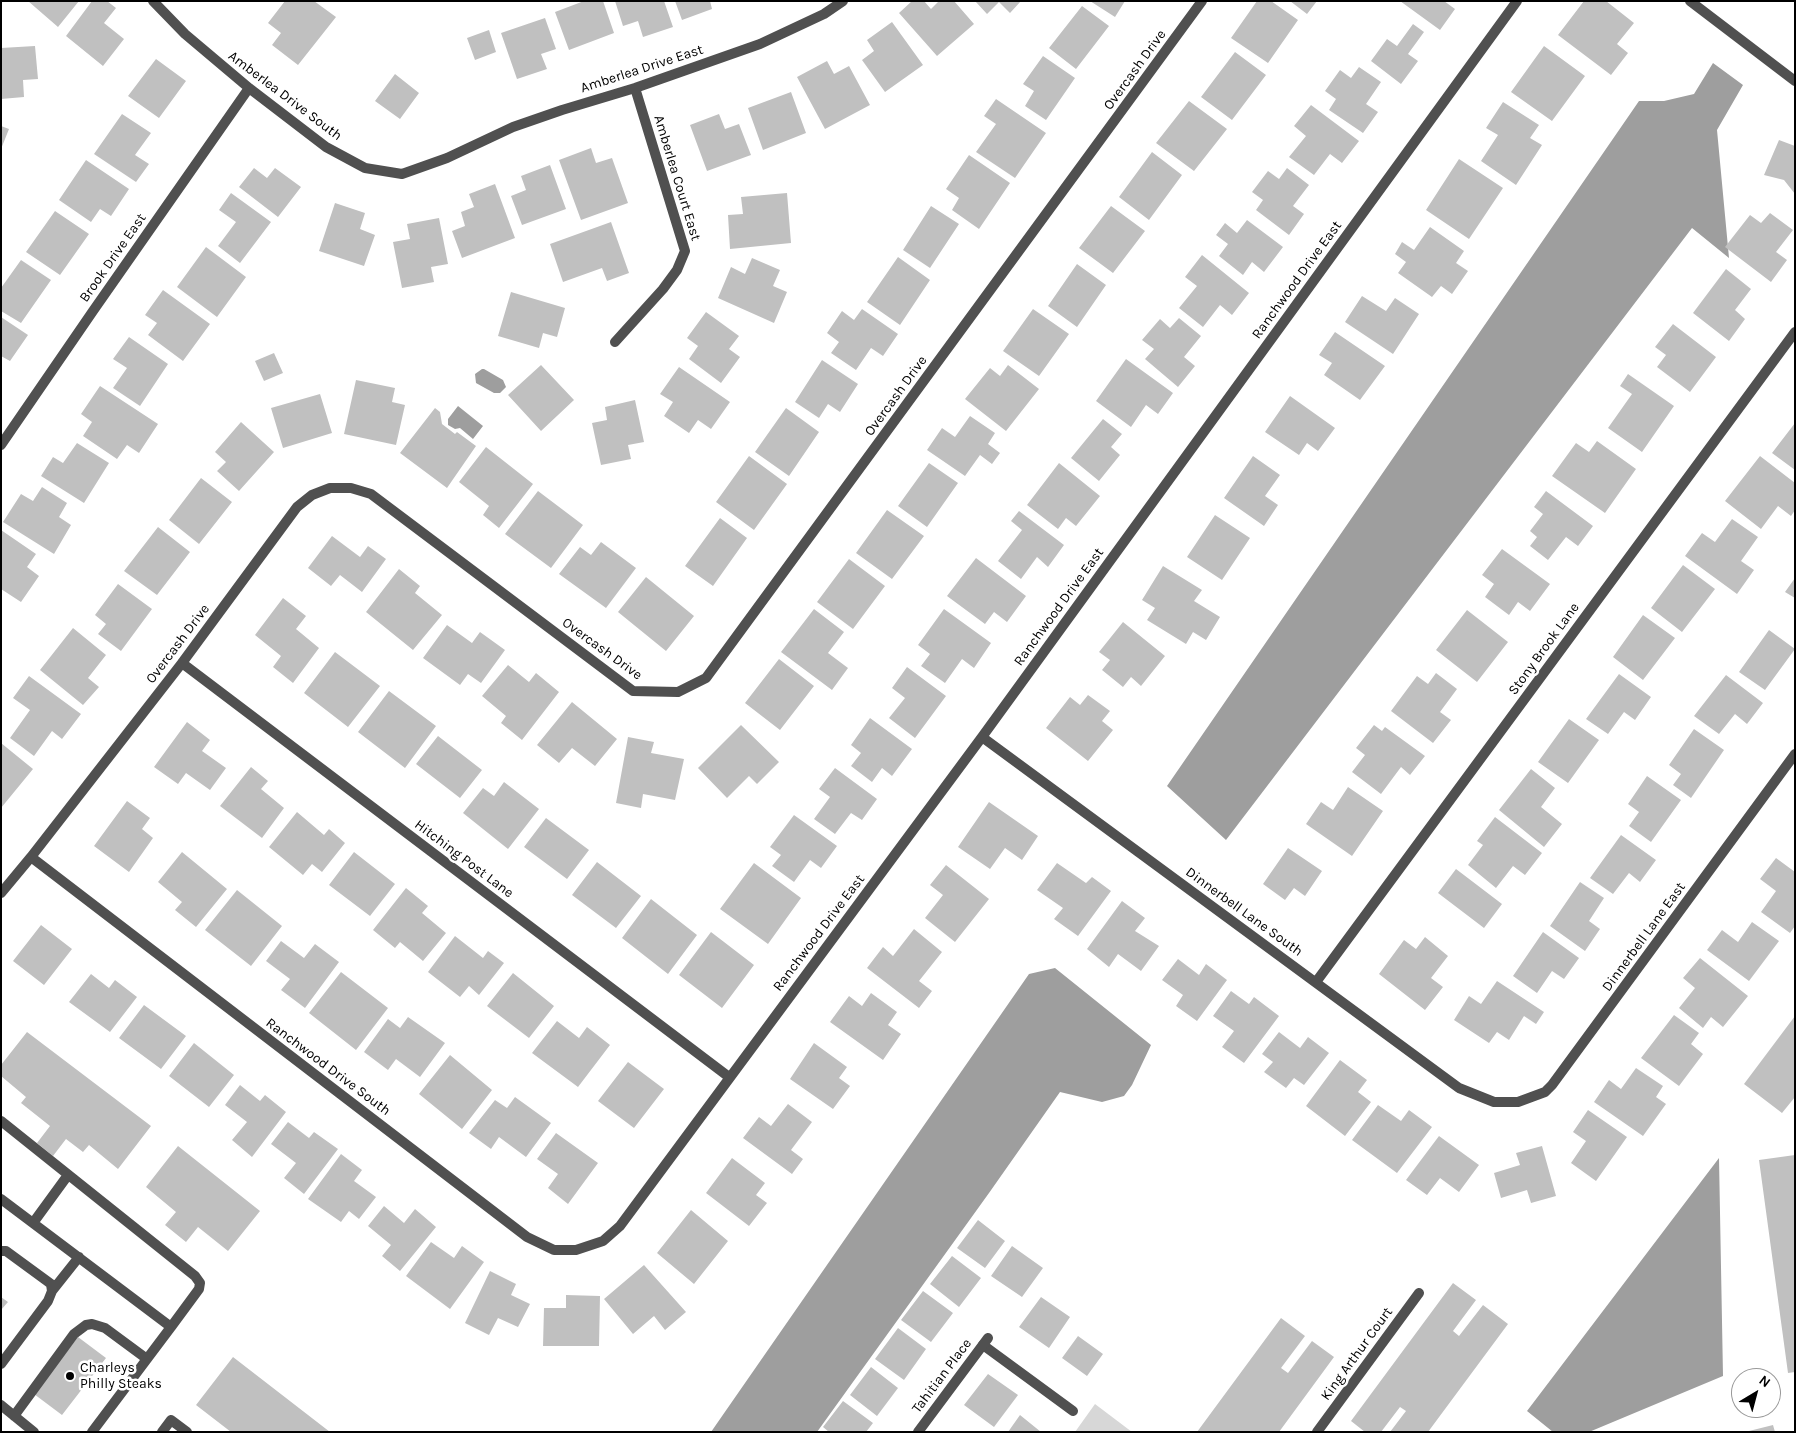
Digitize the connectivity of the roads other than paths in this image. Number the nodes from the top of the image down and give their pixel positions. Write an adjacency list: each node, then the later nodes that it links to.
1 (153, 1): 7 (street, Amberlea Drive South)
2 (843, 1): 8 (street, Amberlea Drive East)
3 (1202, 1): 13 (street, Overcash Drive)
4 (1517, 1): 14 (street, Ranchwood Drive East)
5 (1690, 1): 6 (street)
6 (1795, 81)
7 (248, 88): 9 (street, Amberlea Drive South); 12 (street, Brook Drive East)
8 (635, 88): 9 (street, Amberlea Drive East); 11 (street, Amberlea Court East)
9 (447, 158)
10 (1795, 332): 18 (street, Stony Brook Lane)
11 (615, 342)
12 (1, 445)
13 (182, 663): 16 (street, Overcash Drive); 19 (street, Hitching Post Lane)
14 (982, 737): 18 (street, Dinnerbell Lane South); 19 (street, Ranchwood Drive East)
15 (1795, 754): 20 (street, Dinnerbell Lane East)
16 (31, 858): 17 (street, Overcash Drive); 25 (street, Ranchwood Drive South)
17 (1, 892)
18 (1316, 982): 20 (street, Dinnerbell Lane South)
19 (729, 1078): 25 (street, Ranchwood Drive East)
20 (1494, 1102)
21 (1, 1121): 22 (street)
22 (68, 1175): 24 (street); 30 (street)
23 (1, 1199): 24 (street)
24 (33, 1223): 27 (street)
25 (620, 1226)
26 (1, 1251): 28 (street)
27 (79, 1257): 28 (street); 30 (street)
28 (52, 1292): 32 (street)
29 (1419, 1293): 41 (street, King Arthur Court)
30 (171, 1328): 31 (street)
31 (147, 1359): 35 (street); 37 (street)
32 (1, 1364)
33 (1, 1405): 35 (street)
34 (1072, 1411): 40 (street, Tahitian Place)
35 (14, 1416): 36 (street)
36 (34, 1432)
37 (92, 1432)
38 (162, 1432): 39 (street)
39 (187, 1432)
40 (918, 1432)
41 (1317, 1432)

